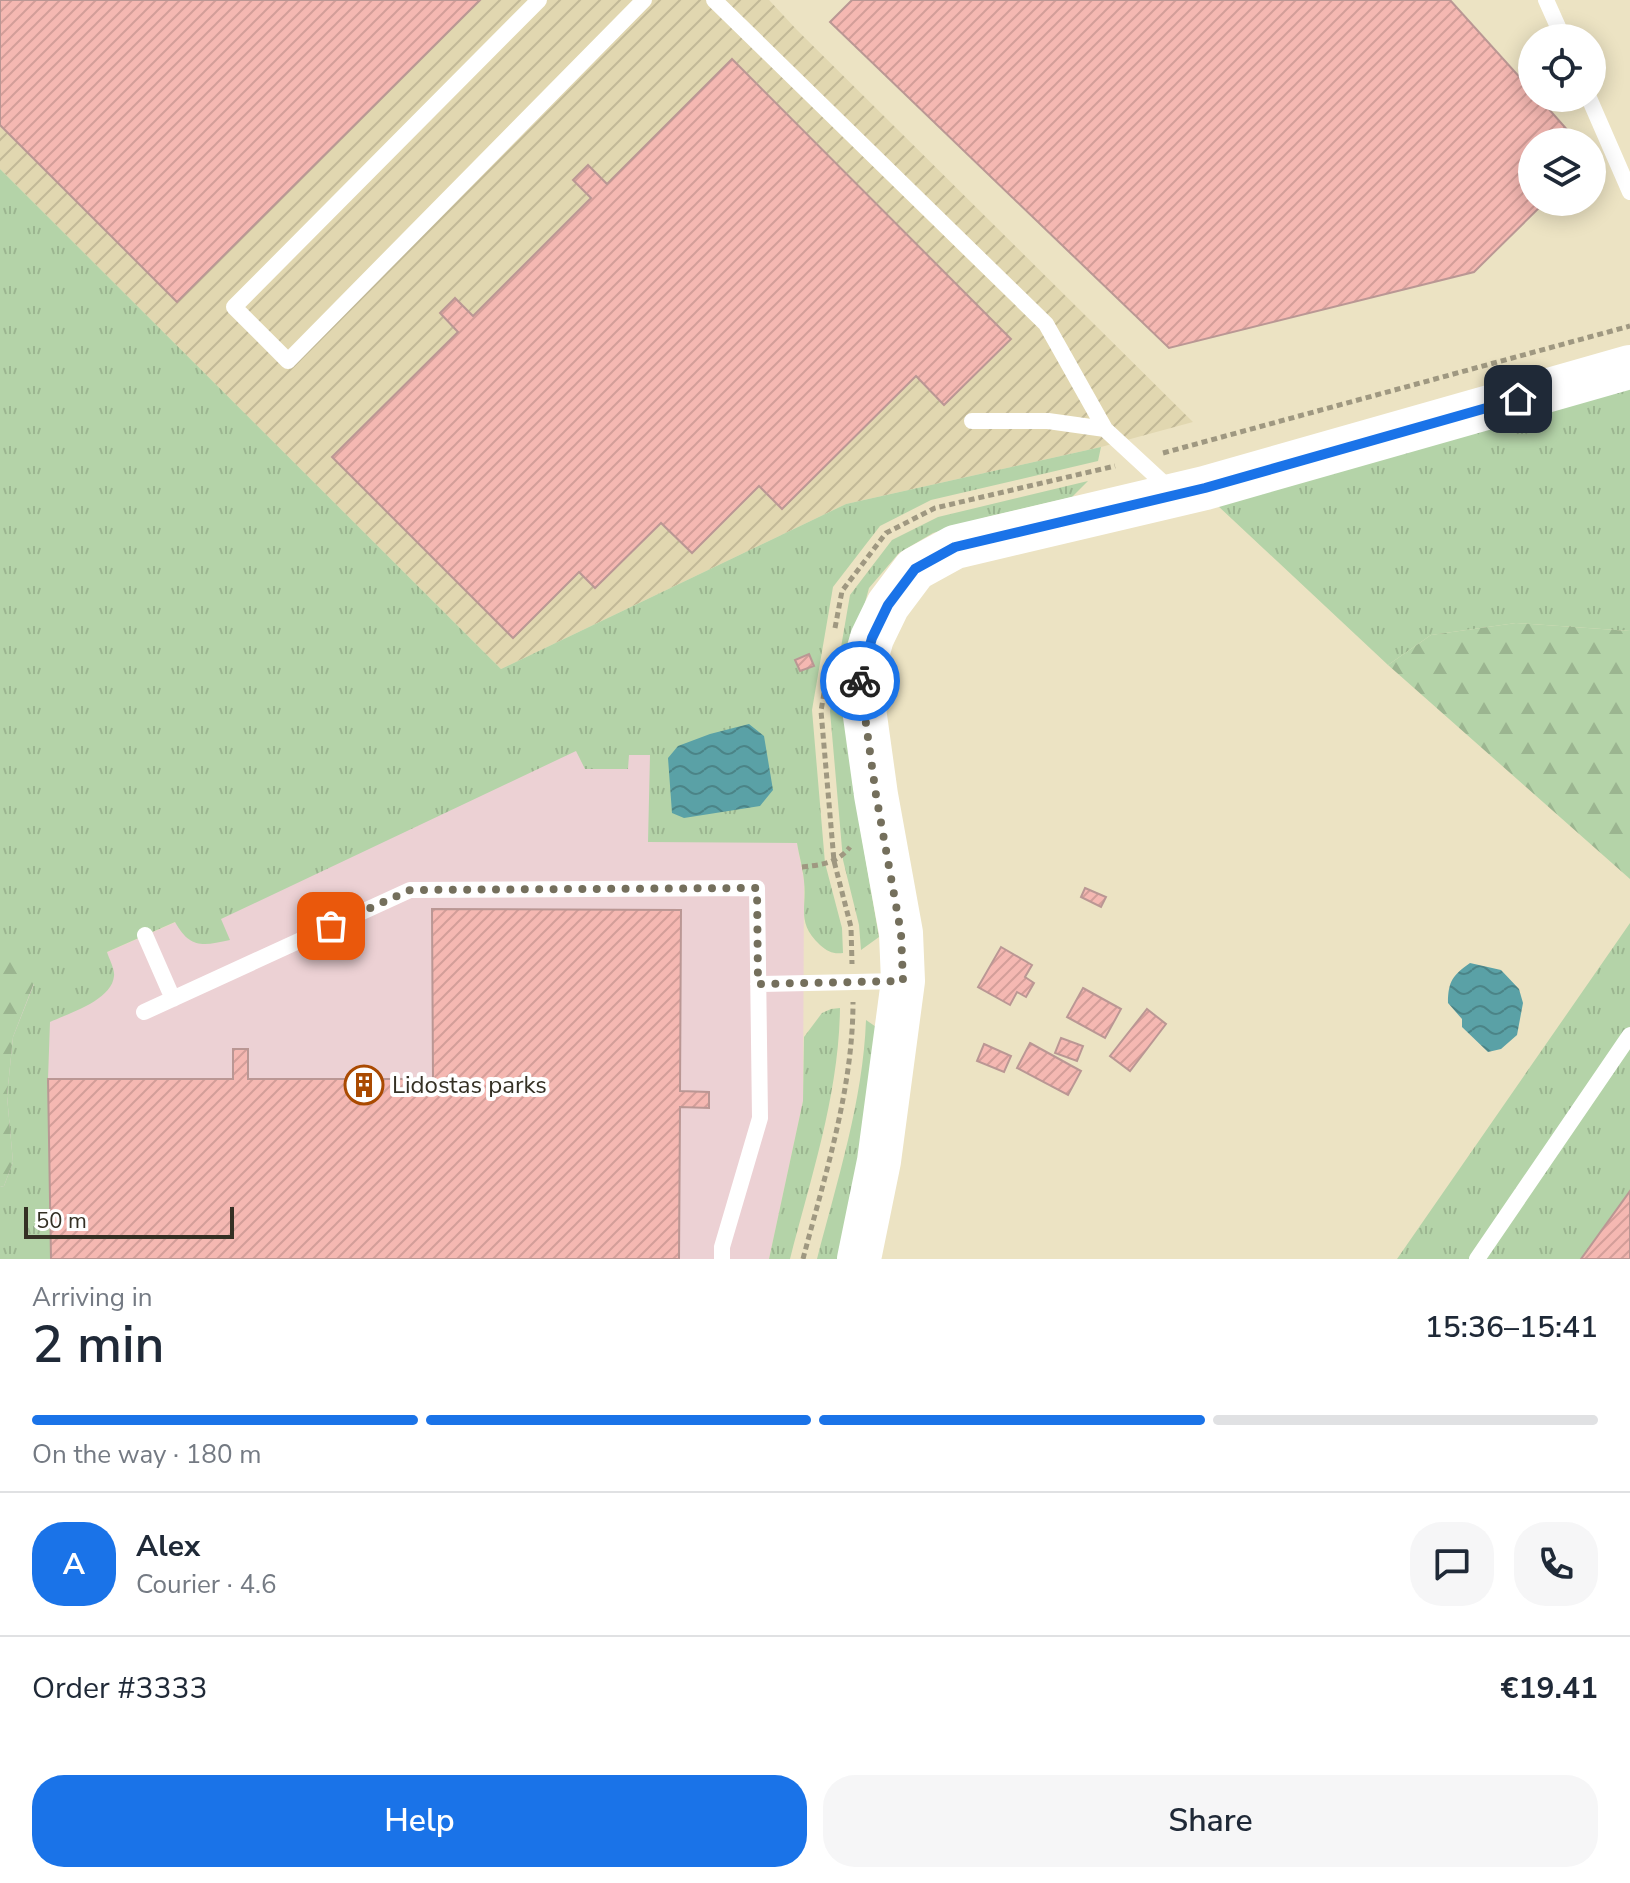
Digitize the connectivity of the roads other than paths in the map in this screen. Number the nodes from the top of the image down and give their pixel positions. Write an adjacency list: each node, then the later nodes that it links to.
1 (539, 0): 2 (lane)
2 (644, 0)
3 (714, 0): 10 (lane)
4 (1546, 0): 5 (lane)
5 (1557, 24)
6 (1595, 112): 7 (lane)
7 (1630, 192)
8 (1630, 367): 11 (street)
9 (972, 421): 10 (lane)
10 (1105, 429): 11 (lane)
11 (1175, 494): 13 (street)
12 (145, 935): 15 (lane)
13 (903, 981): 14 (lane); 19 (street)
14 (758, 984): 15 (lane); 18 (lane)
15 (173, 999): 16 (lane)
16 (144, 1012)
17 (1630, 1035): 20 (lane)
18 (722, 1259)
19 (859, 1259)
20 (1477, 1259)

